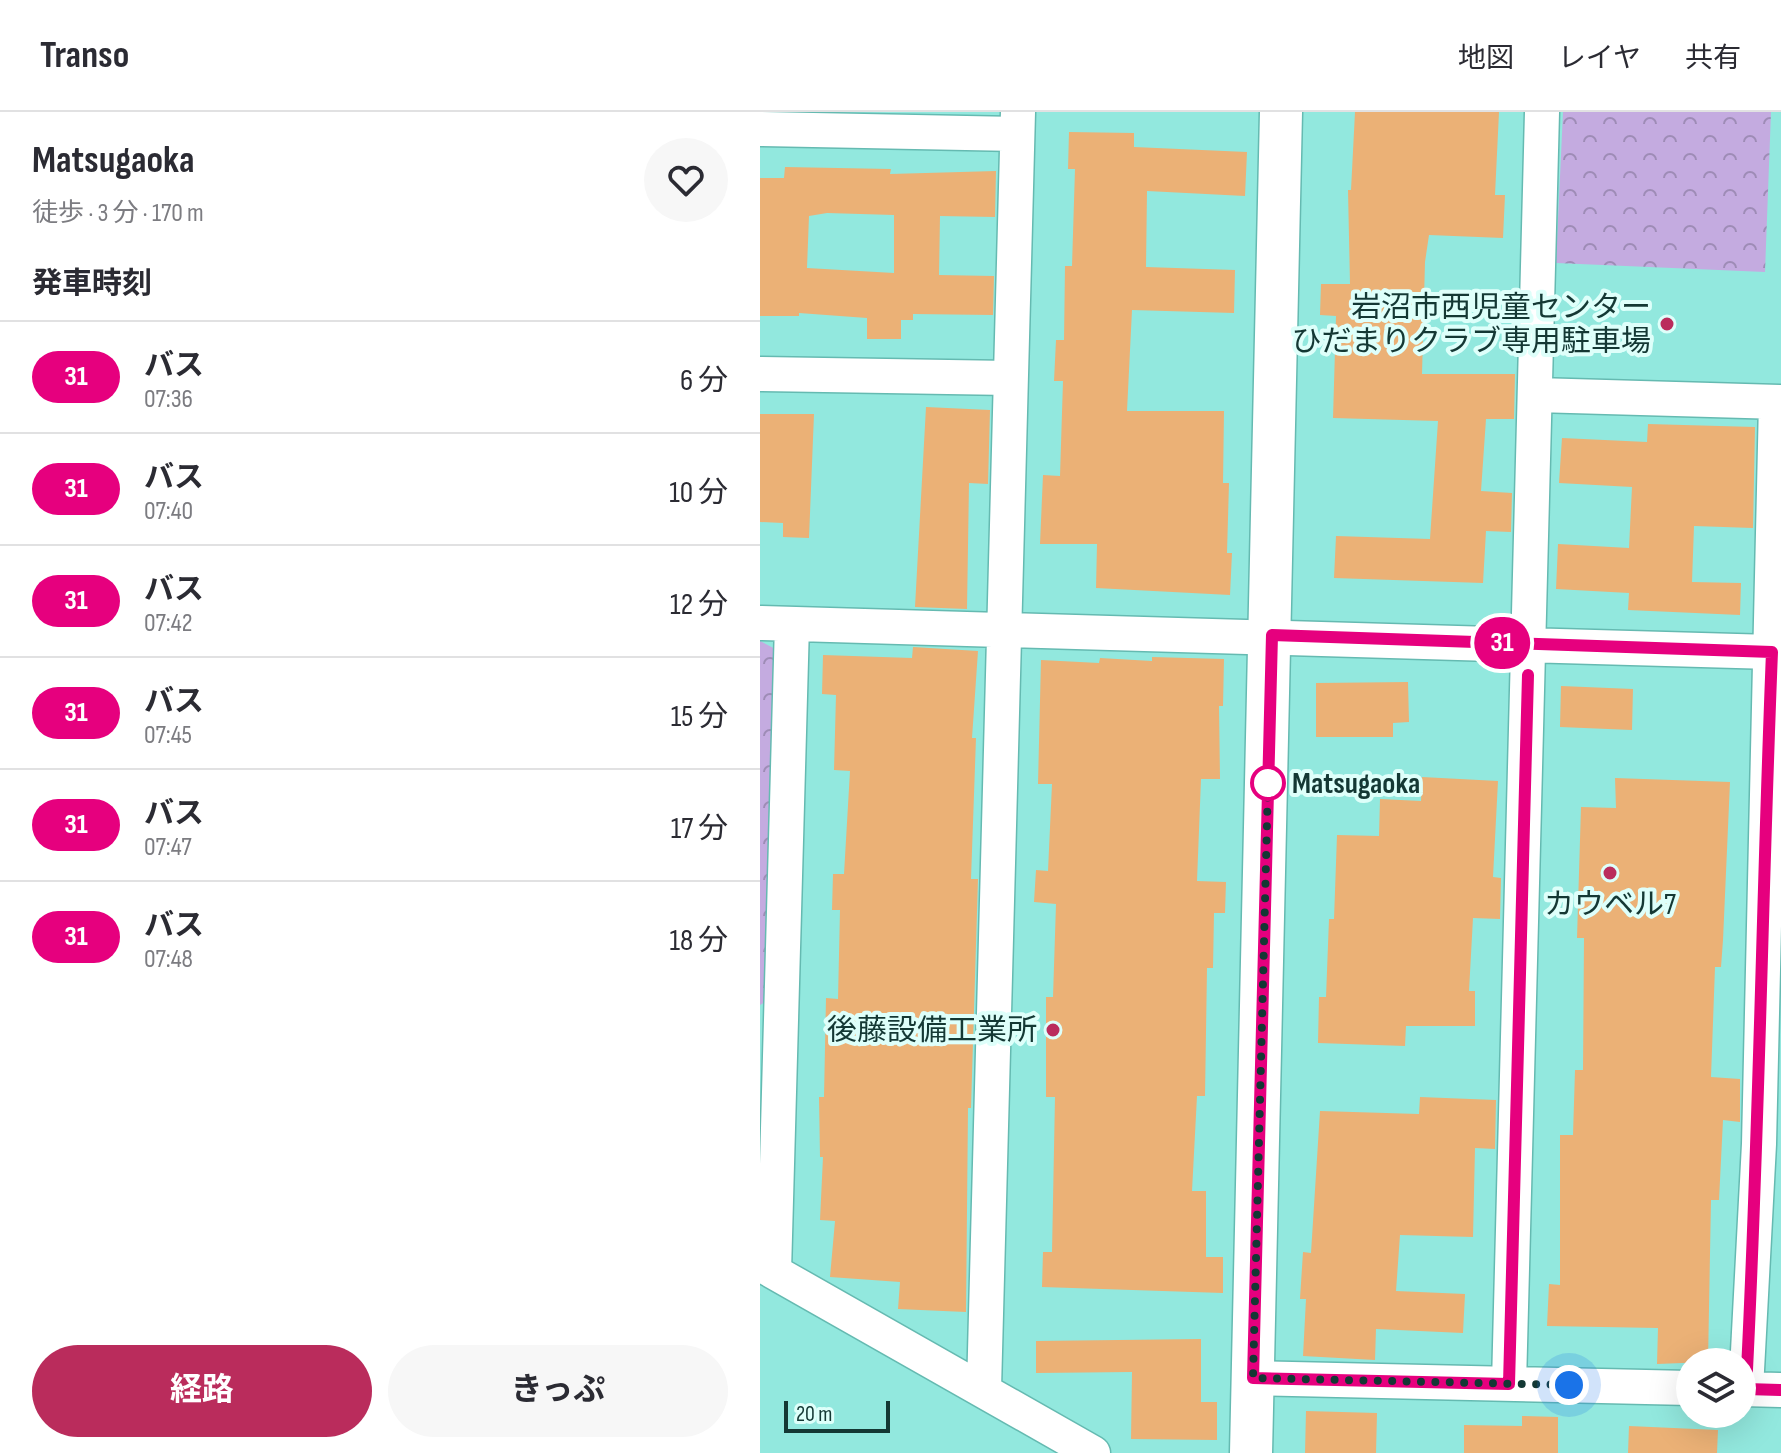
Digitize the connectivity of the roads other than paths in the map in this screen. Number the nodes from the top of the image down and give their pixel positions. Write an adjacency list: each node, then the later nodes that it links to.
1 (1281, 112): 11 (street)
2 (1542, 112): 7 (street)
3 (1017, 123): 4 (street); 6 (street)
4 (760, 129)
5 (760, 374): 6 (street)
6 (1010, 378): 10 (street)
7 (1536, 395): 8 (street); 12 (street)
8 (1778, 402): 13 (street)
9 (776, 623): 10 (street); 14 (street)
10 (1004, 631): 11 (street); 21 (street)
11 (1272, 635): 12 (street); 18 (street)
12 (1529, 644): 13 (street); 19 (street)
13 (1772, 652): 15 (street)
14 (770, 1021): 16 (street)
15 (1770, 1144): 17 (street)
16 (767, 1268): 21 (street)
17 (1748, 1348)
18 (1253, 1378): 19 (street); 25 (street)
19 (1509, 1384): 20 (street)
20 (1676, 1388)
21 (984, 1389): 24 (street)
22 (1756, 1389): 23 (street)
23 (1781, 1390)
24 (1093, 1453)
25 (1251, 1453)

